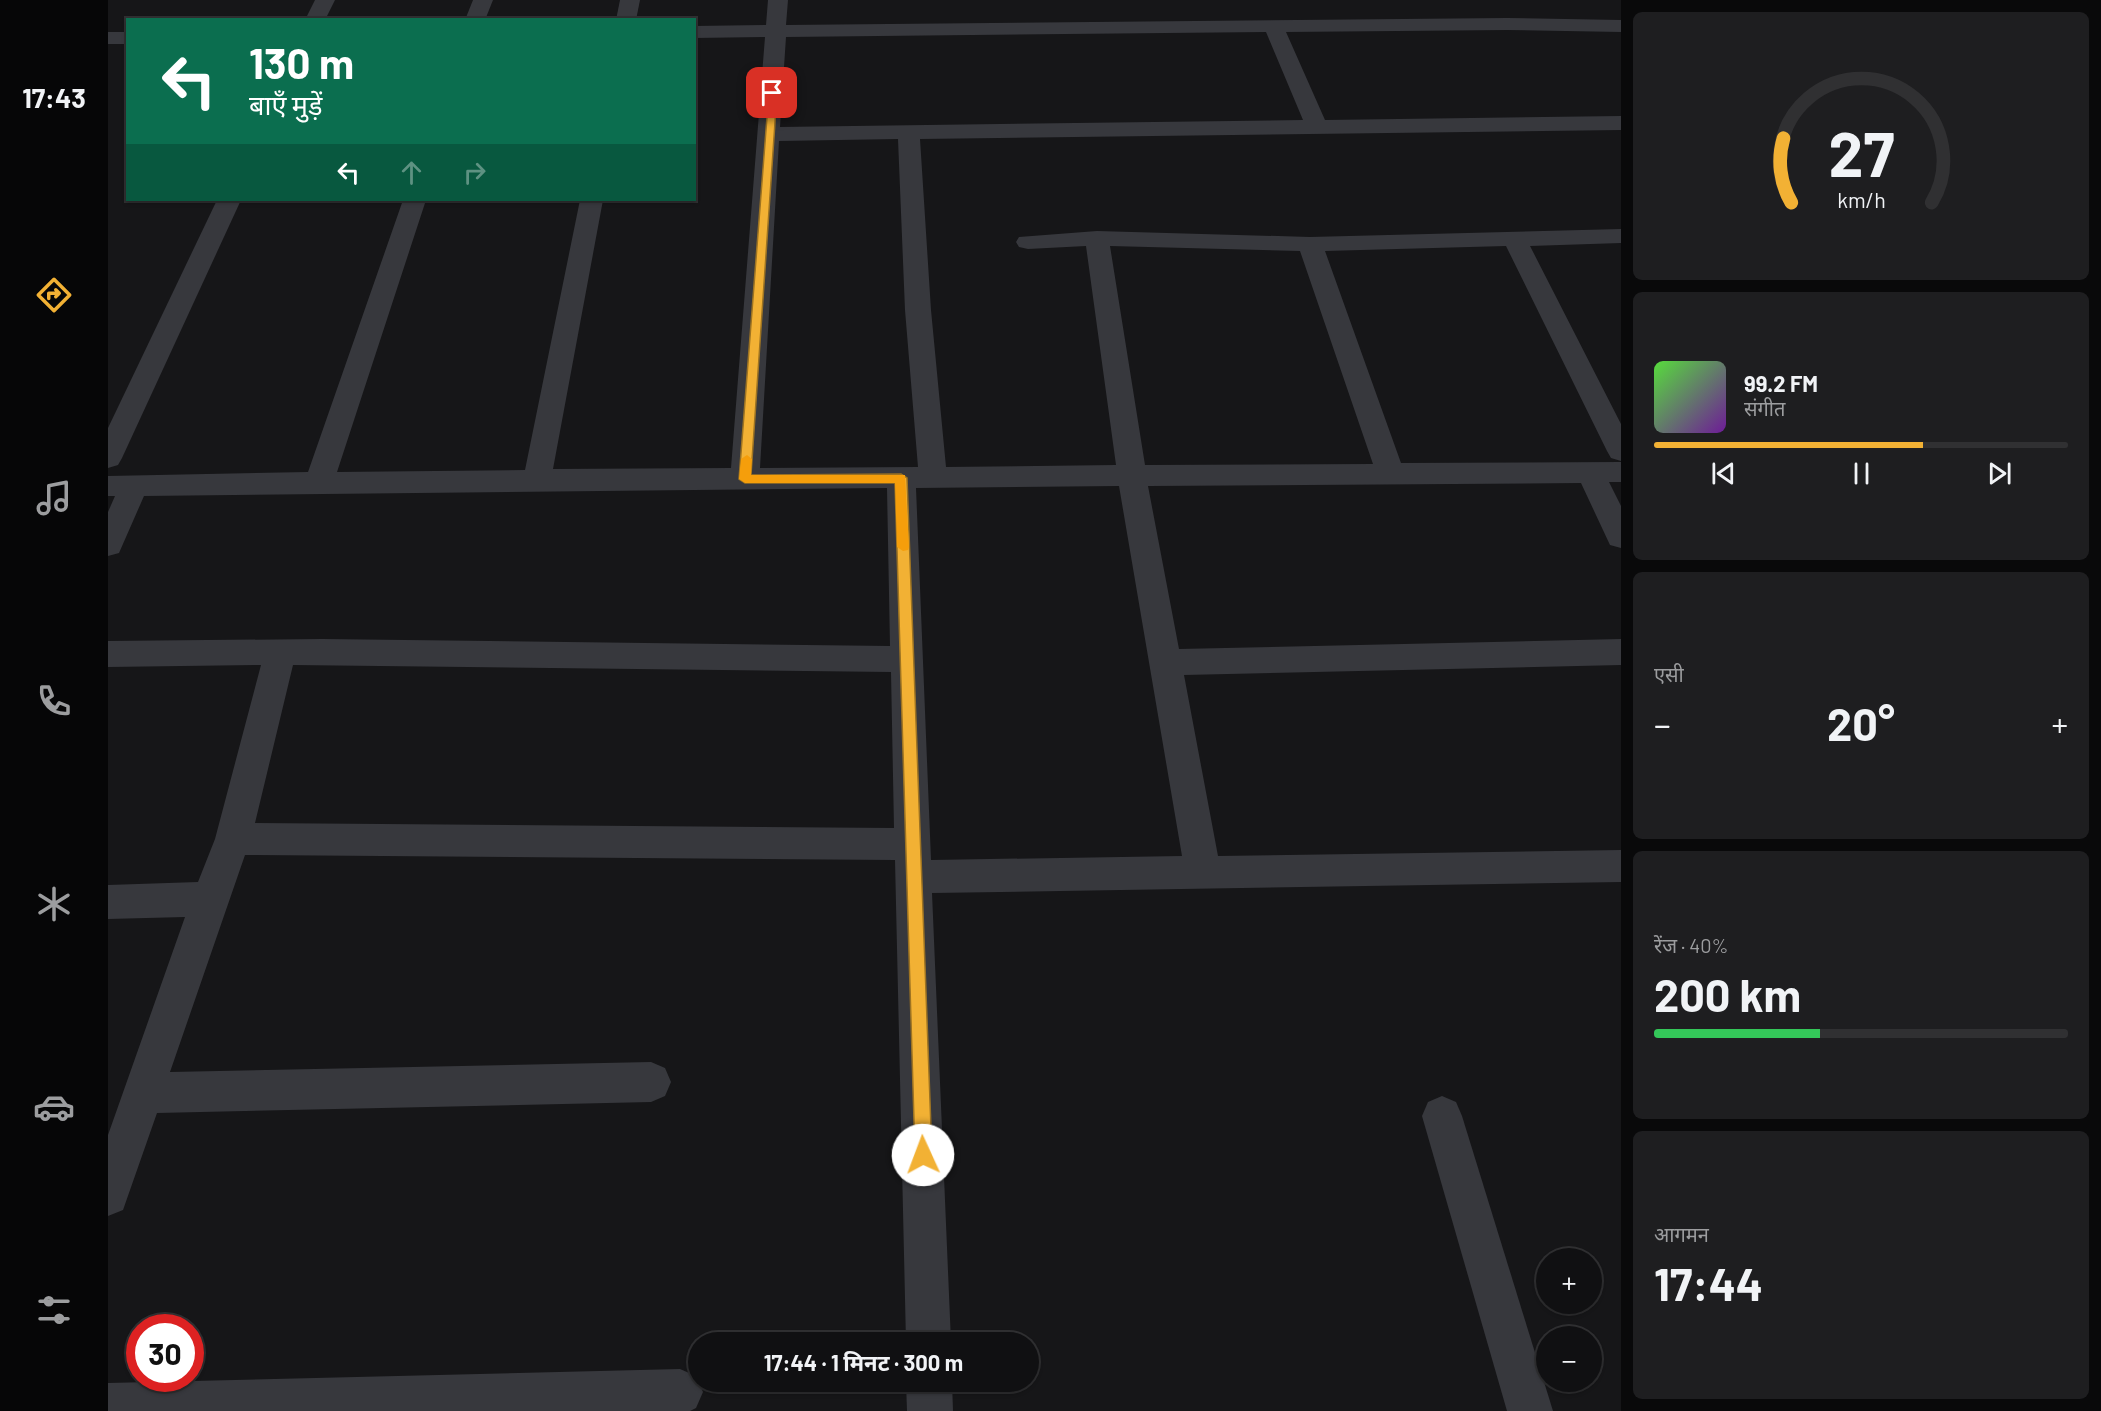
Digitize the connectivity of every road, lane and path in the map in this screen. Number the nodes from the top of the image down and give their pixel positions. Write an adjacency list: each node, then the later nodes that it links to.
1 (325, 0): 5 (street)
2 (483, 0): 6 (street)
3 (630, 0): 7 (street)
4 (778, 0): 10 (street)
5 (316, 18)
6 (476, 18)
7 (626, 18)
8 (1273, 26): 9 (street); 10 (street); 15 (street)
9 (1621, 26)
10 (776, 31): 11 (street); 17 (street)
11 (696, 32)
12 (108, 38): 13 (street)
13 (126, 38)
14 (1621, 123): 15 (street)
15 (1317, 127): 16 (street)
16 (909, 132): 17 (street); 32 (street)
17 (769, 134): 33 (street)
18 (229, 201): 27 (street)
19 (414, 201): 35 (street)
20 (591, 201): 34 (street)
21 (1621, 236): 22 (street)
22 (1514, 237): 25 (street); 26 (street)
23 (1097, 238): 24 (street); 25 (street); 31 (street)
24 (1028, 242)
25 (1310, 244): 30 (street)
26 (1621, 451)
27 (108, 458)
28 (1590, 472): 29 (street); 30 (street); 37 (street)
29 (1621, 472)
30 (1391, 474): 31 (street)
31 (1132, 476): 32 (street); 43 (street)
32 (917, 478): 33 (street); 42 (street)
33 (745, 479): 34 (street)
34 (537, 480): 35 (street)
35 (319, 482): 36 (street)
36 (121, 486): 38 (street)
37 (1621, 537)
38 (108, 545)
39 (280, 652): 41 (street); 42 (street); 44 (street)
40 (1621, 652): 43 (street)
41 (108, 654)
42 (907, 659): 45 (street)
43 (1165, 662): 47 (street)
44 (234, 839): 45 (street); 48 (street)
45 (914, 860): 47 (street); 54 (street)
46 (1621, 866): 47 (street)
47 (1203, 873)
48 (210, 899): 49 (street); 51 (street)
49 (108, 902)
50 (651, 1082): 51 (street)
51 (143, 1093): 53 (street)
52 (1442, 1116): 59 (street)
53 (108, 1195)
54 (928, 1332)
55 (680, 1392): 57 (street)
56 (929, 1392): 58 (street)
57 (108, 1407)
58 (930, 1411)
59 (1530, 1411)

